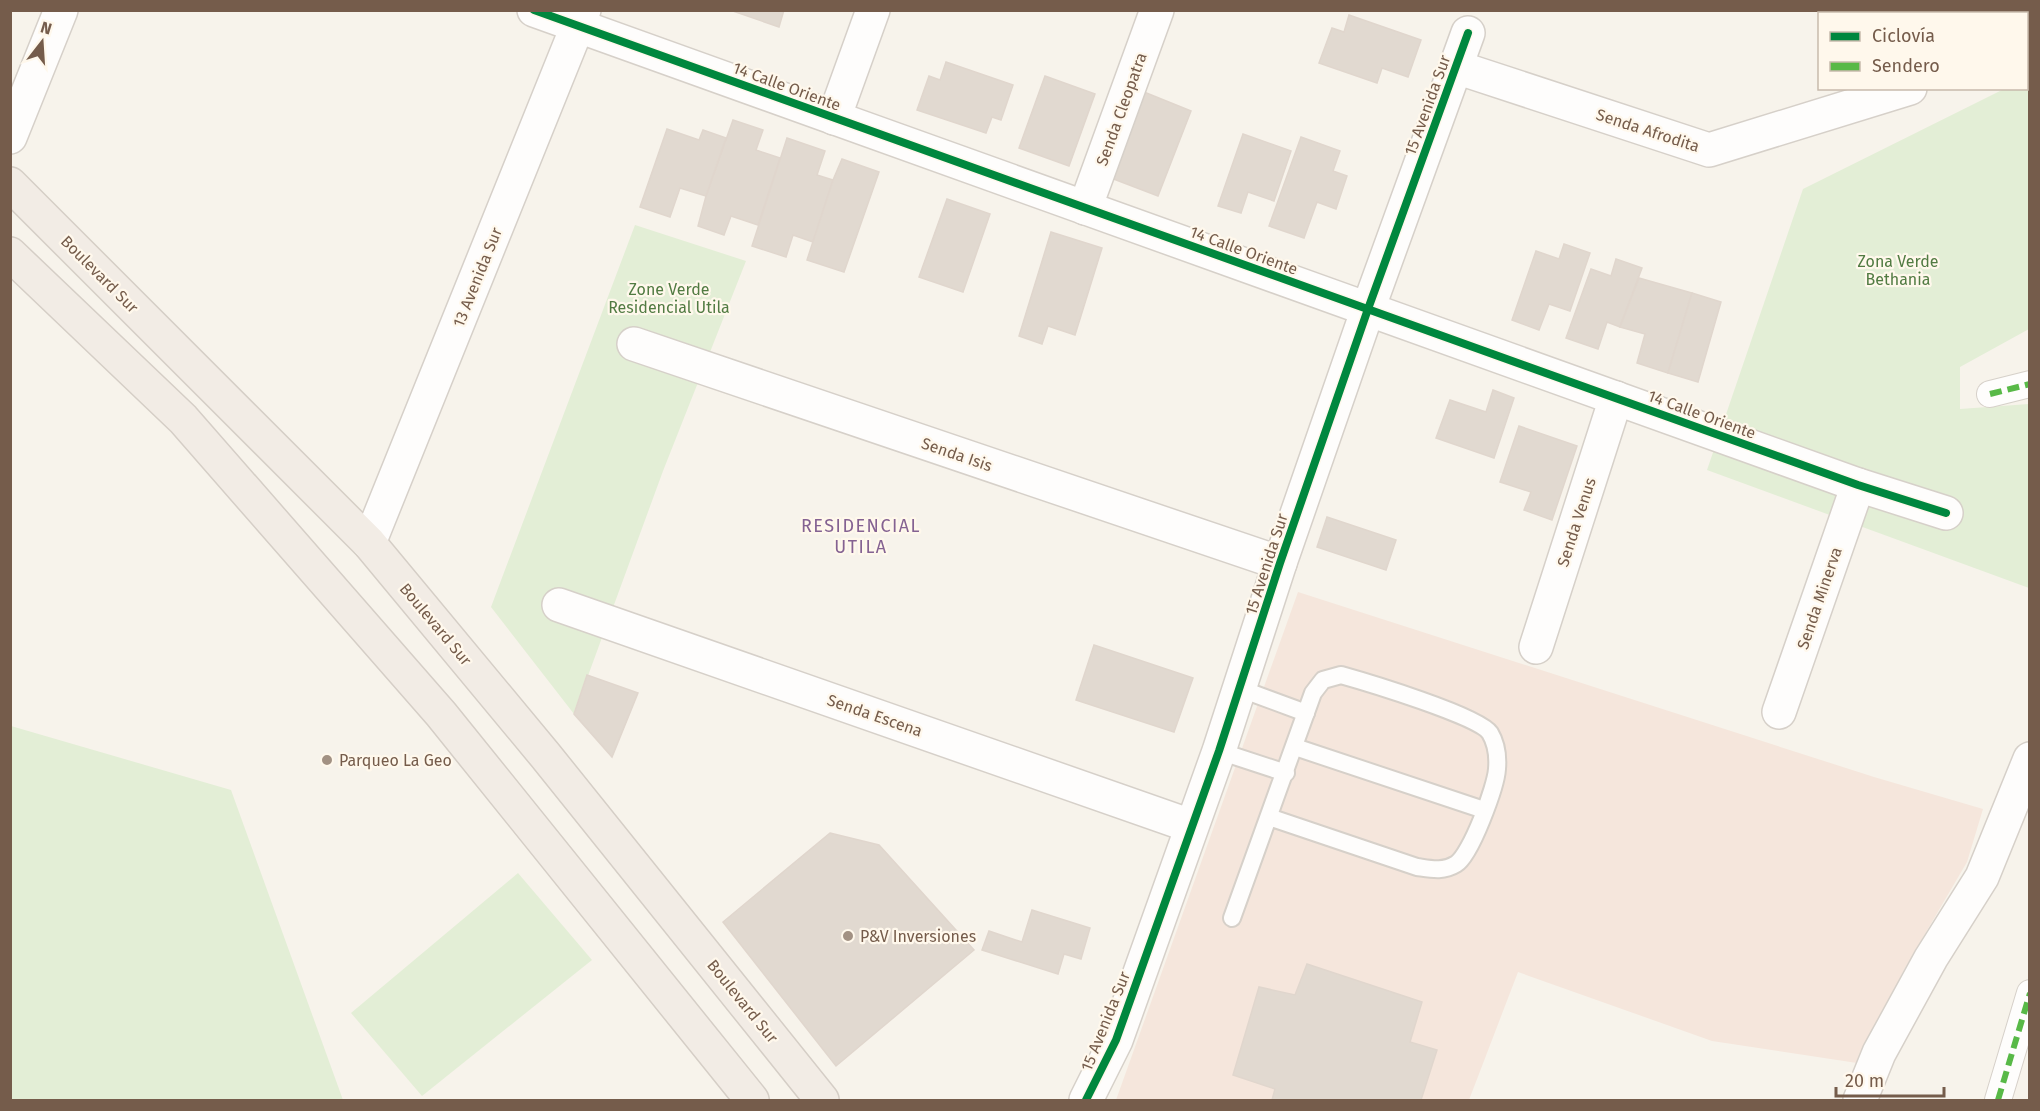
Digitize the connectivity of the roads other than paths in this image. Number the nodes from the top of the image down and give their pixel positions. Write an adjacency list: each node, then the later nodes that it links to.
1 (61, 10): 10 (street)
2 (534, 10): 5 (street, 14 Calle Oriente)
3 (873, 10): 9 (street)
4 (1157, 10): 12 (street, Senda Cleopatra)
5 (581, 18): 9 (street, 14 Calle Oriente); 21 (street, 13 Avenida Sur)
6 (1468, 33): 7 (street, 15 Avenida Sur)
7 (1456, 67): 8 (street, Senda Afrodita); 14 (street, 15 Avenida Sur)
8 (1904, 90)
9 (834, 118): 12 (street, 14 Calle Oriente)
10 (10, 137)
11 (10, 184): 21 (highway, Boulevard Sur)
12 (1084, 208): 14 (street, 14 Calle Oriente)
13 (10, 254): 37 (highway)
14 (1368, 309): 18 (street, 14 Calle Oriente); 22 (street, 15 Avenida Sur)
15 (634, 344): 22 (street, Senda Isis)
16 (2030, 384): 17 (street)
17 (1990, 394)
18 (1616, 398): 19 (street, 14 Calle Oriente); 24 (street, Senda Venus)
19 (1858, 484): 20 (street, 14 Calle Oriente); 26 (street, Senda Minerva)
20 (1946, 513)
21 (369, 543): 38 (highway, Boulevard Sur)
22 (1280, 563): 25 (street, 15 Avenida Sur)
23 (559, 605): 34 (street, Senda Escena)
24 (1536, 646)
25 (1241, 689): 27 (lane); 29 (street, 15 Avenida Sur)
26 (1779, 712)
27 (1306, 713): 28 (lane); 32 (lane)
28 (1295, 747): 31 (lane); 32 (lane)
29 (1219, 751): 31 (lane); 34 (street, 15 Avenida Sur)
30 (2030, 759): 40 (street)
31 (1286, 772): 33 (lane)
32 (1484, 810): 33 (lane)
33 (1269, 817): 35 (lane)
34 (1191, 826): 39 (street, 15 Avenida Sur)
35 (1232, 918)
36 (2030, 993): 41 (street)
37 (752, 1101)
38 (822, 1101)
39 (1086, 1101)
40 (1860, 1101)
41 (1998, 1101)

